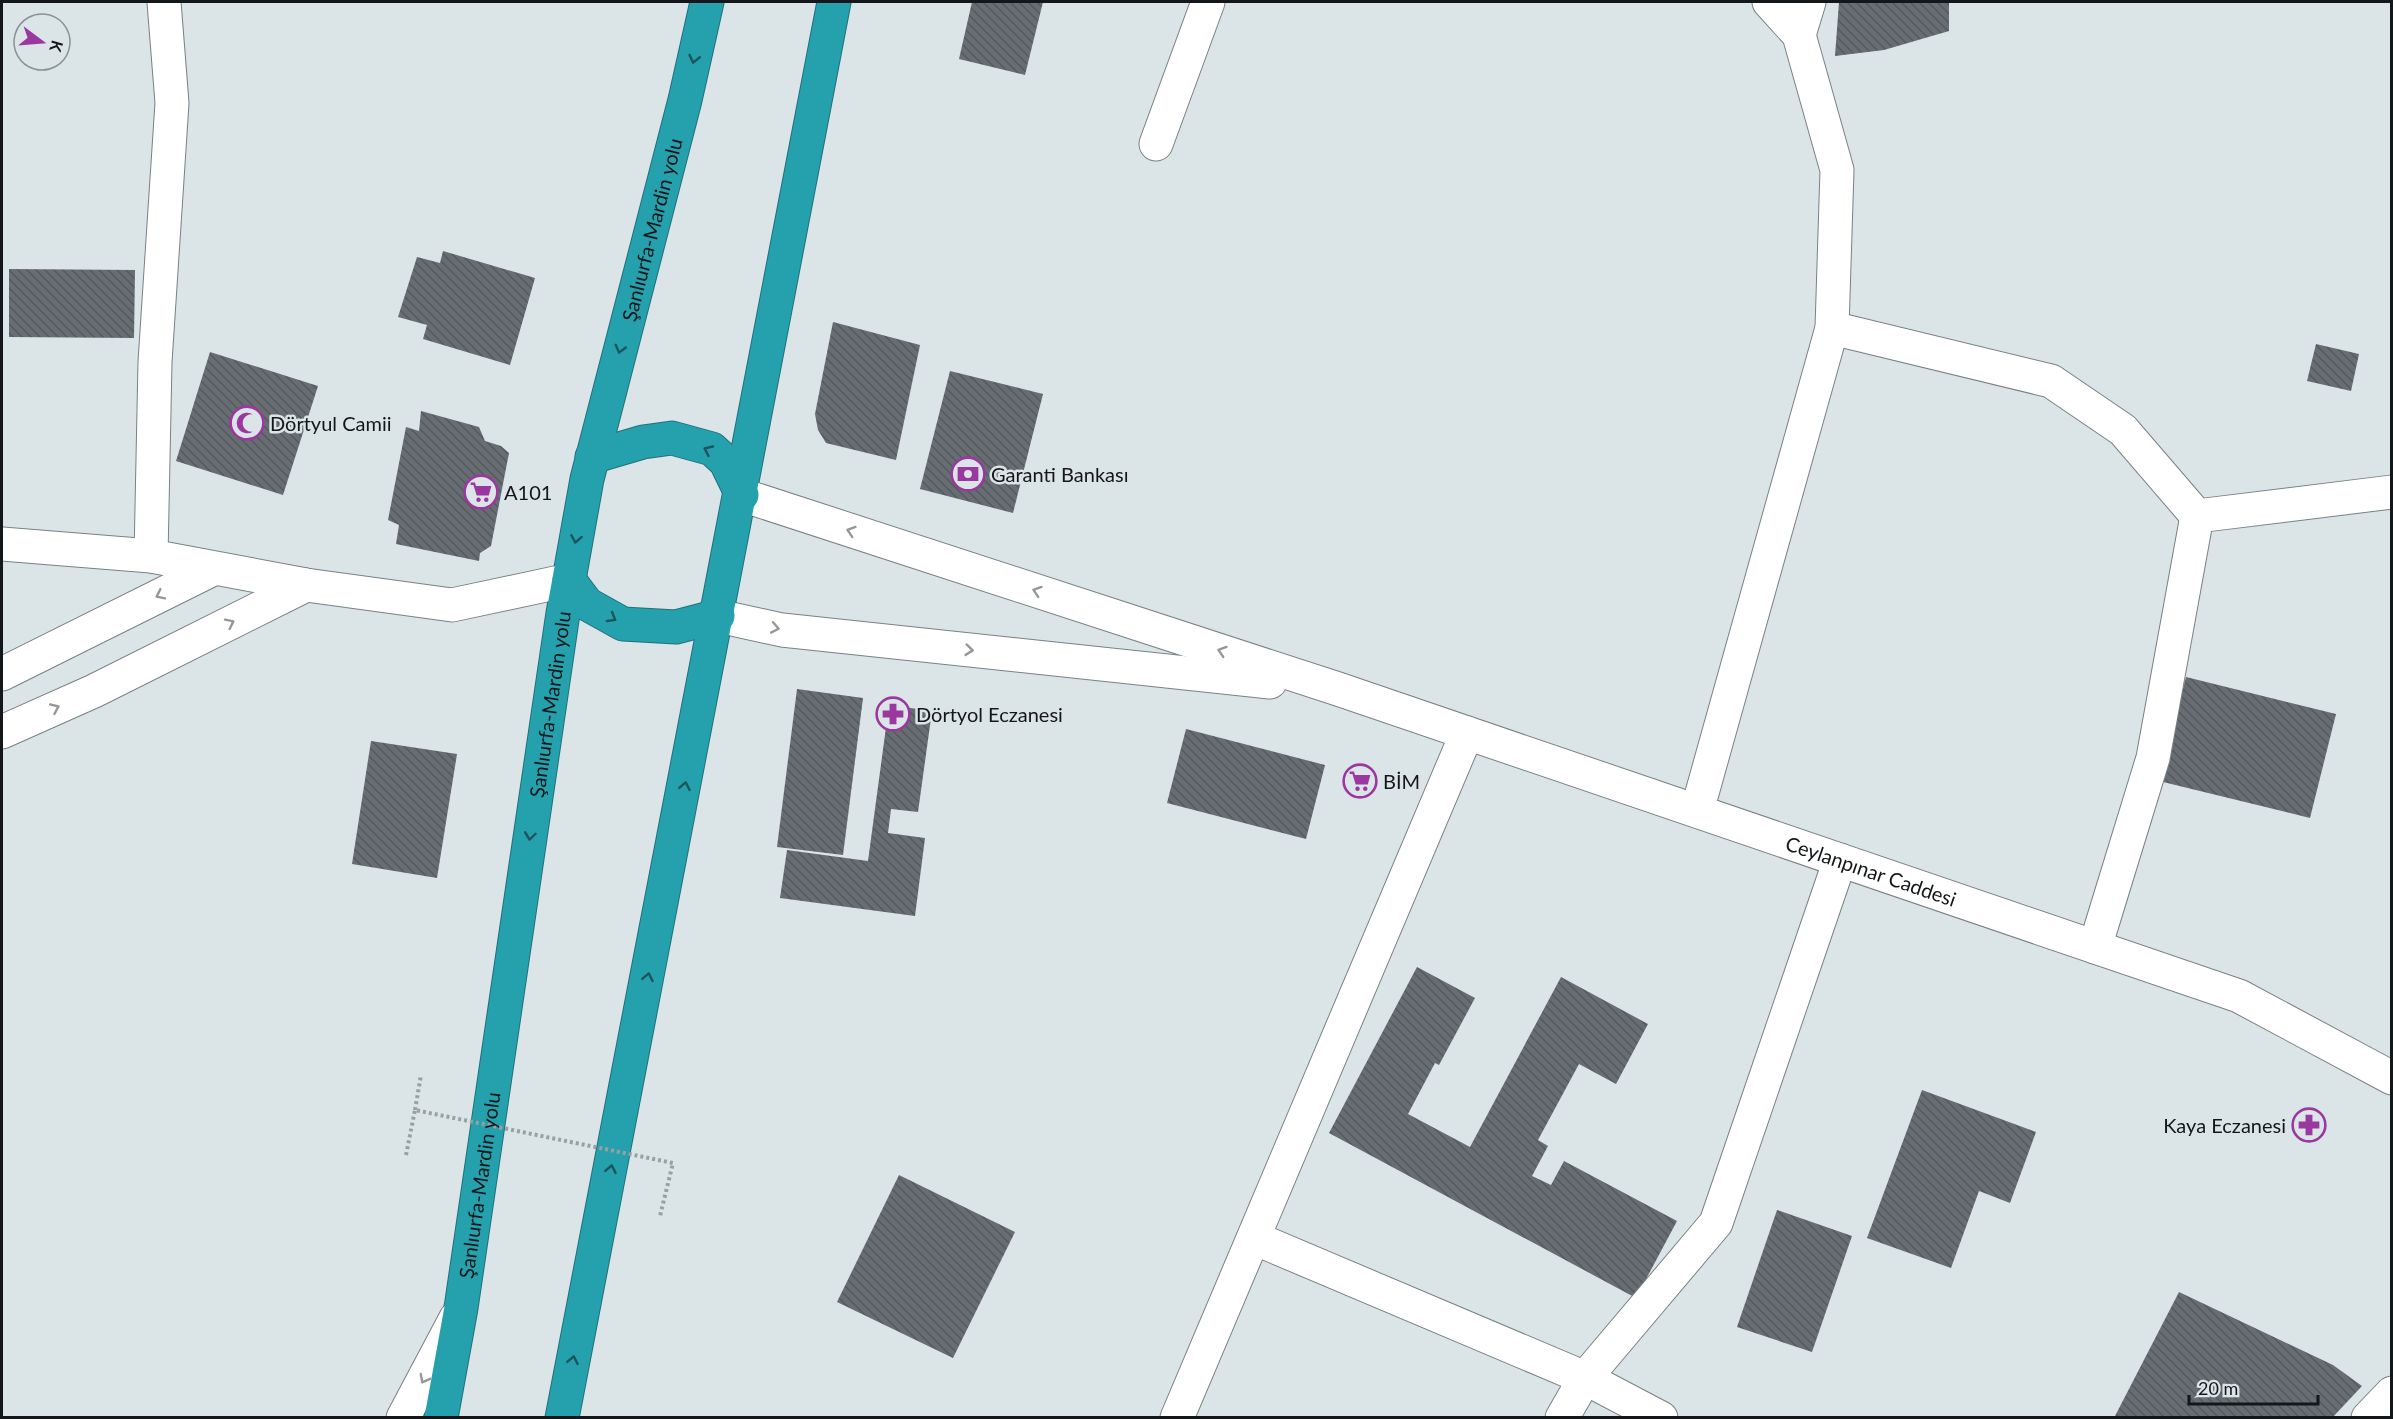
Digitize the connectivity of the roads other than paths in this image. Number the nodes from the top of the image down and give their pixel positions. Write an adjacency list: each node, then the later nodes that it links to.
1 (164, 2): 15 (street)
2 (707, 2): 10 (highway, Şanlıurfa-Mardin yolu, one-way to 10)
3 (834, 2): 12 (highway)
4 (1208, 2): 8 (street)
5 (1768, 2): 7 (street)
6 (1809, 2): 7 (street)
7 (1799, 35): 9 (street)
8 (1156, 144)
9 (1832, 328): 13 (street); 24 (street)
10 (592, 457): 12 (highway, one-way to 10); 17 (highway, Şanlıurfa-Mardin yolu, one-way to 17)
11 (2391, 492): 13 (street)
12 (741, 495): 19 (highway); 21 (street, one-way to 12)
13 (2197, 516): 26 (street)
14 (2, 544): 15 (street)
15 (151, 555): 16 (street)
16 (213, 569): 18 (street); 20 (street, one-way to 20)
17 (569, 580): 18 (street); 19 (highway, one-way to 19); 29 (highway, Şanlıurfa-Mardin yolu, one-way to 29)
18 (306, 585): 22 (street, one-way to 18)
19 (718, 616): 21 (street, one-way to 21); 34 (highway, one-way to 19)
20 (2, 674)
21 (1338, 689): 23 (street, Ceylanpınar Caddesi)
22 (2, 732)
23 (1467, 733): 24 (street, Ceylanpınar Caddesi); 28 (street)
24 (1697, 811): 25 (street, Ceylanpınar Caddesi)
25 (1840, 860): 26 (street, Ceylanpınar Caddesi); 30 (street)
26 (2096, 947): 27 (street, Ceylanpınar Caddesi)
27 (2391, 1078)
28 (1254, 1238): 30 (street); 35 (street)
29 (461, 1308): 32 (street, one-way to 32); 33 (highway, Şanlıurfa-Mardin yolu)
30 (1585, 1378): 36 (street); 37 (street)
31 (2391, 1393): 38 (street)
32 (403, 1418)
33 (441, 1418)
34 (562, 1418)
35 (1177, 1418)
36 (1562, 1418)
37 (1661, 1418)
38 (2368, 1418)

